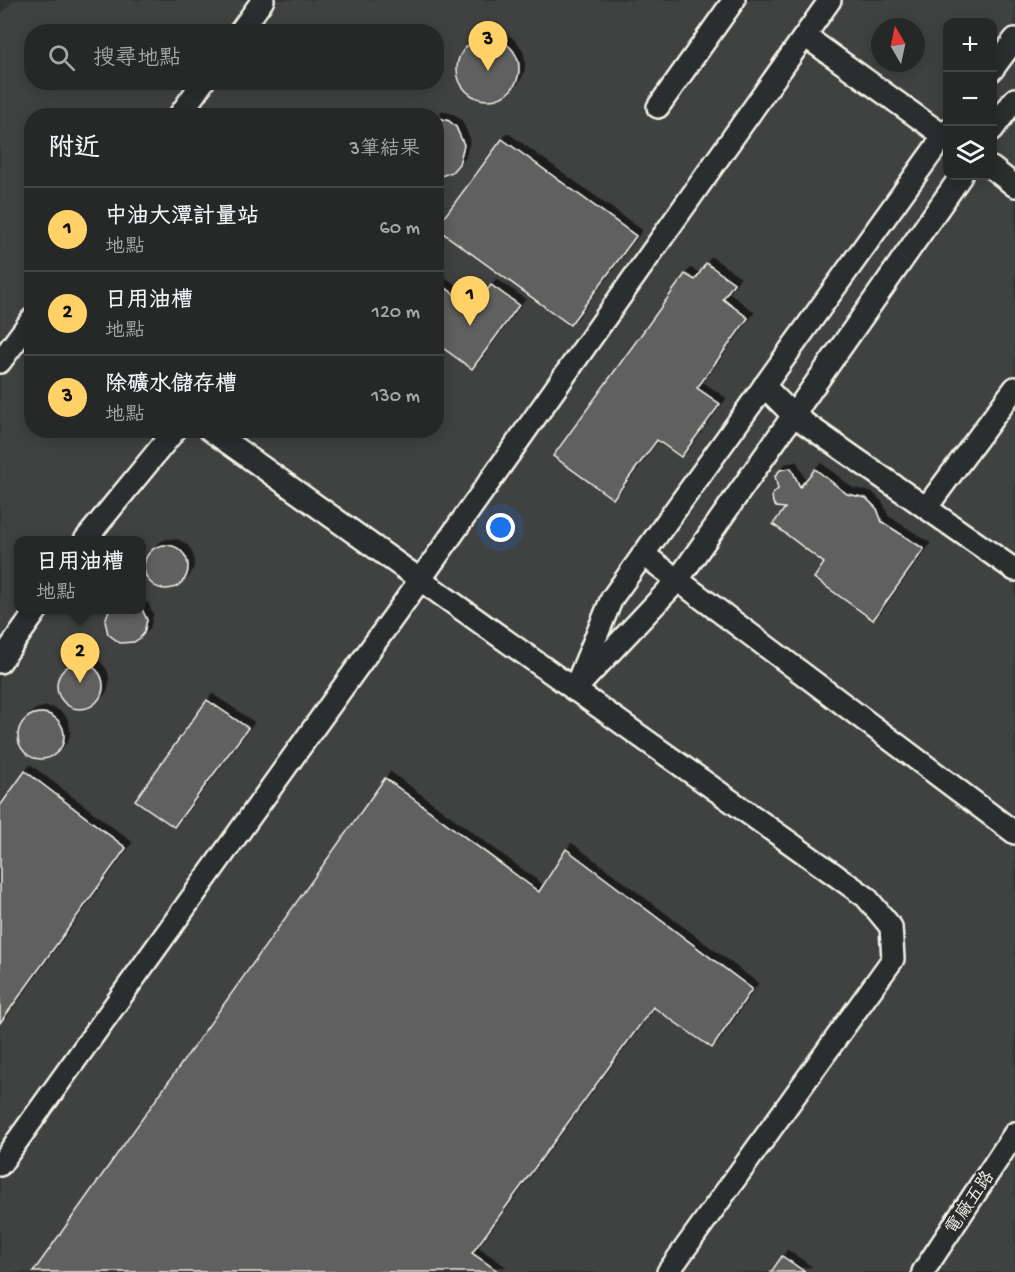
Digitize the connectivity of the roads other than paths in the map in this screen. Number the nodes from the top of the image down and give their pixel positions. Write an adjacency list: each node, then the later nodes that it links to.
1 (263, 0): 4 (street)
2 (734, 0): 10 (street)
3 (830, 0): 5 (street)
4 (246, 24)
5 (805, 36): 13 (street); 29 (street)
6 (1015, 39): 7 (street)
7 (997, 64)
8 (197, 90): 11 (street)
9 (1015, 99): 12 (street)
10 (658, 107)
11 (185, 108)
12 (996, 126)
13 (943, 133)
14 (943, 139): 20 (street)
15 (997, 171): 17 (street)
16 (958, 180): 22 (street)
17 (1015, 186)
18 (24, 330): 19 (street)
19 (0, 362)
20 (764, 387): 22 (street); 27 (street)
21 (1015, 388): 25 (street)
22 (793, 415): 25 (street); 30 (street)
23 (168, 438): 26 (street)
24 (221, 438): 29 (street)
25 (926, 508): 28 (street)
26 (88, 536)
27 (644, 554): 30 (street); 33 (street)
28 (1015, 570)
29 (420, 580): 33 (street); 36 (street)
30 (677, 581): 33 (street); 34 (street)
31 (34, 614): 32 (street)
32 (0, 662)
33 (574, 690): 37 (street)
34 (1015, 833)
35 (1015, 1133): 38 (street, 電廠五路)
36 (0, 1165)
37 (668, 1272)
38 (922, 1272)

